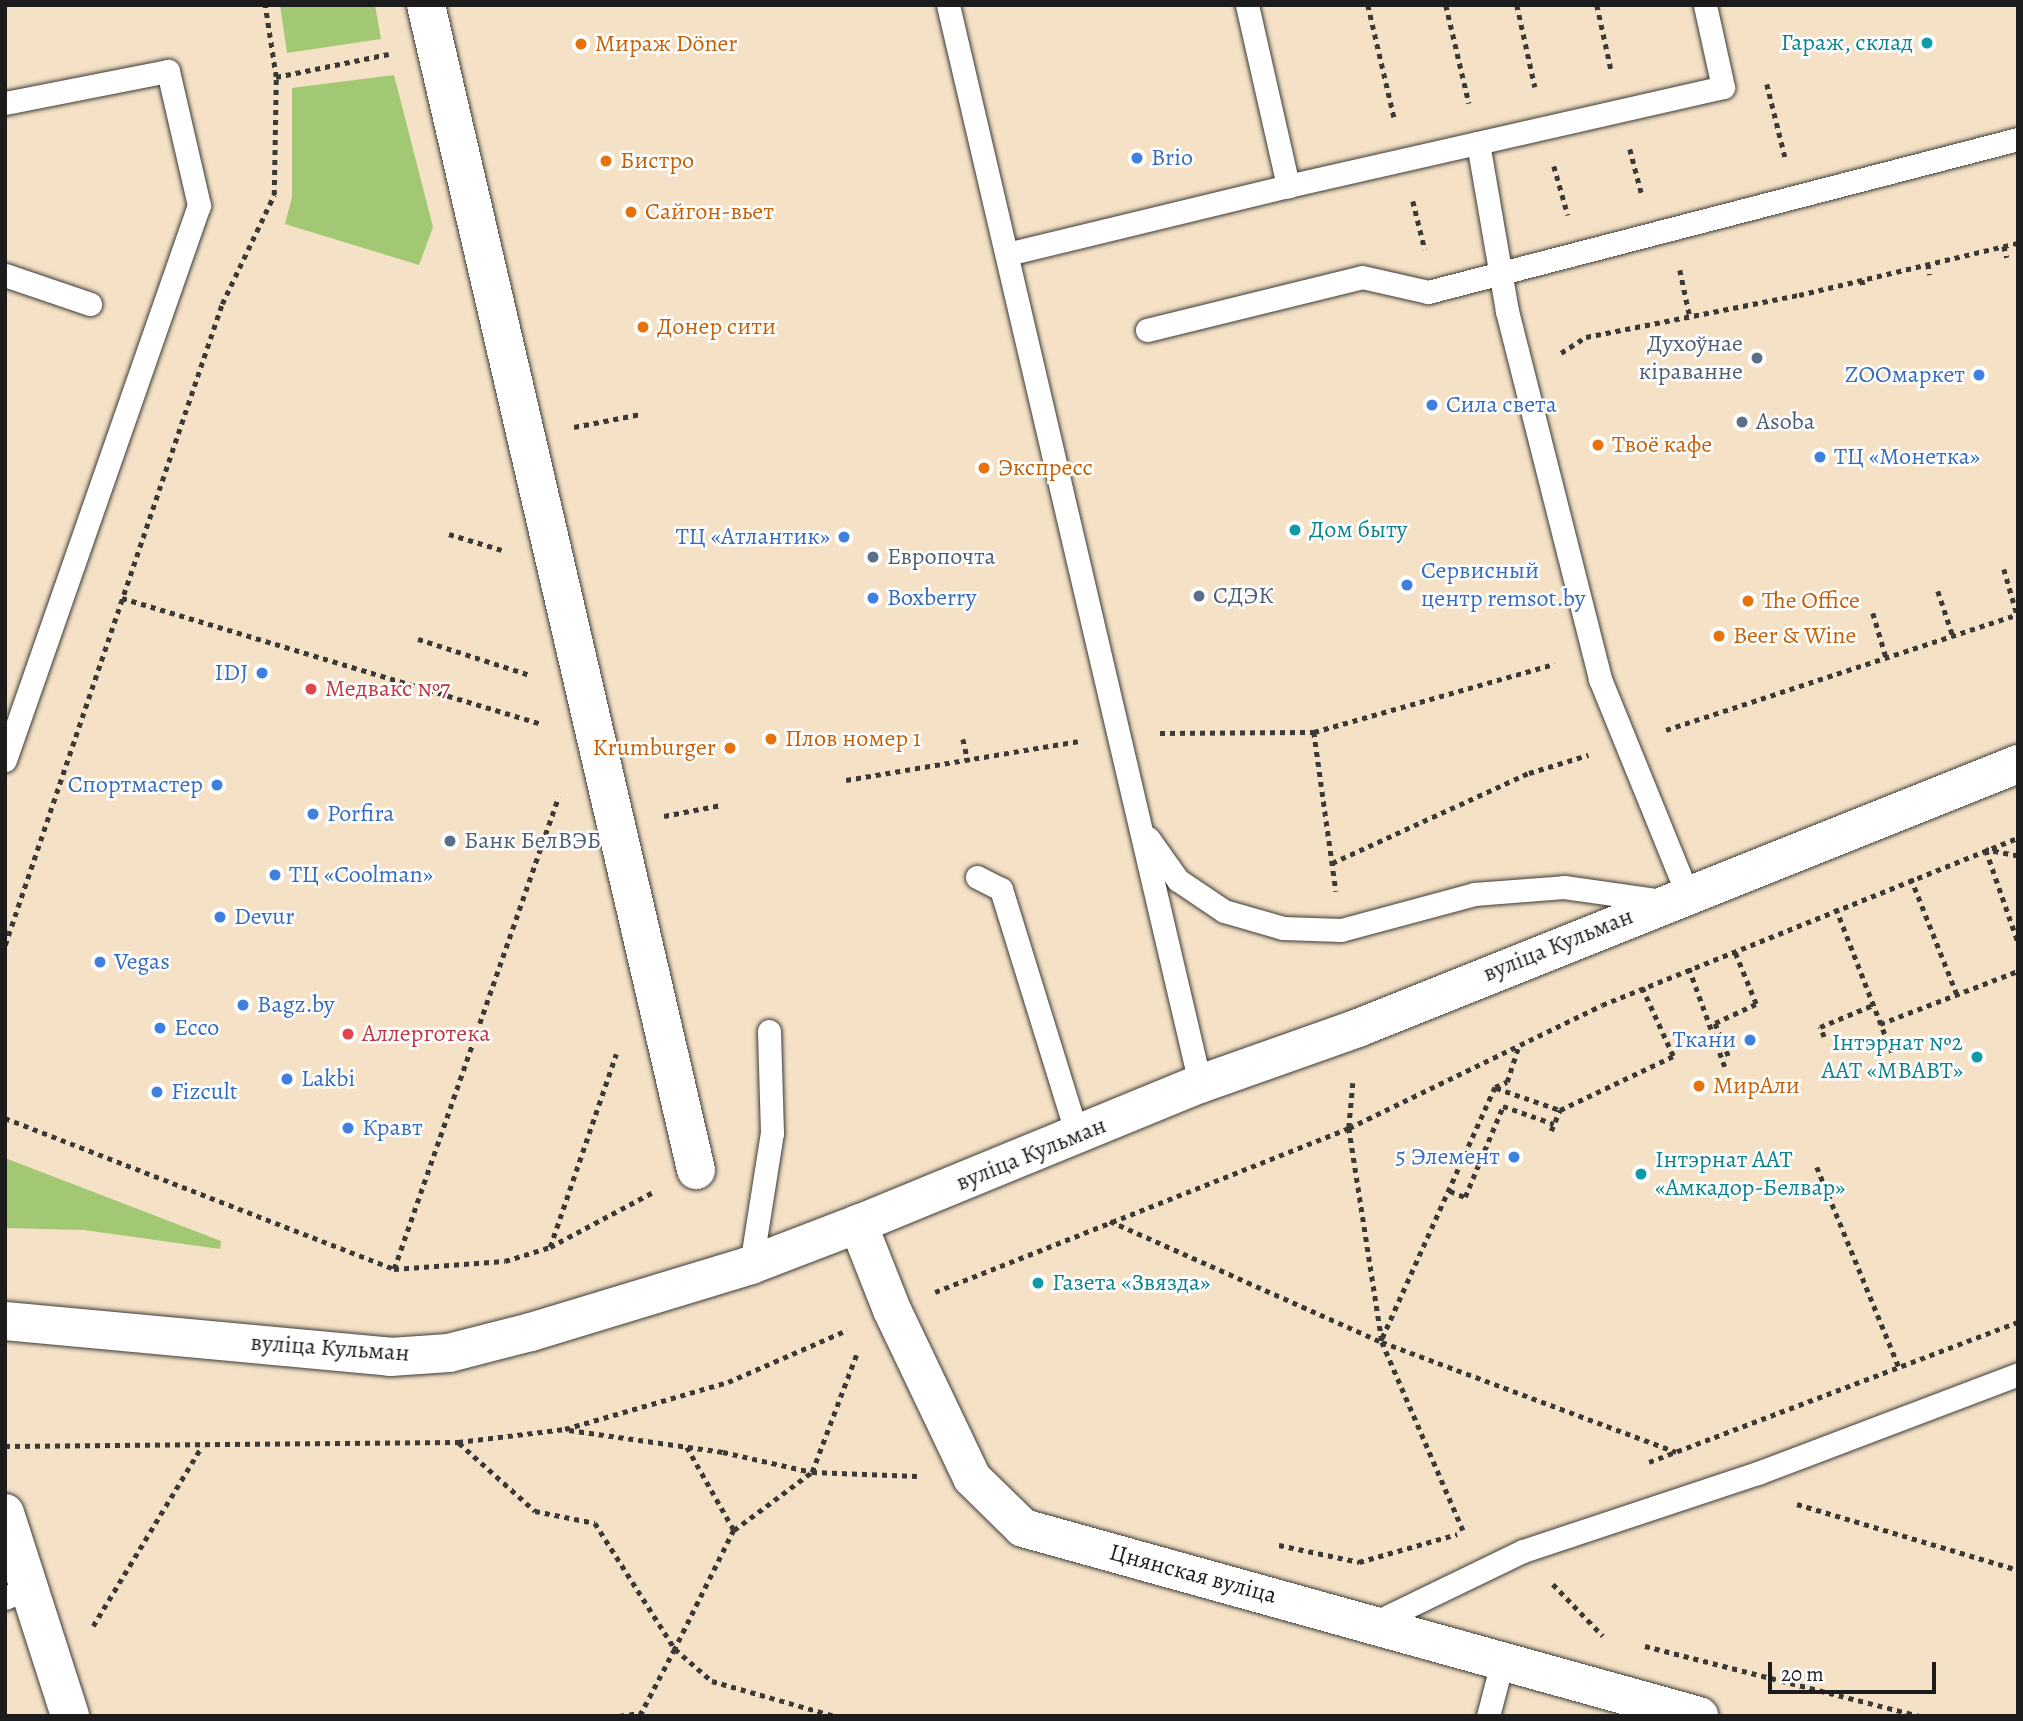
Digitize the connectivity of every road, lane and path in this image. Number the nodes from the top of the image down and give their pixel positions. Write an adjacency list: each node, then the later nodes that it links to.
1 (265, 5): 8 (path)
2 (426, 5): 7 (street)
3 (948, 5): 17 (lane)
4 (1247, 5): 14 (lane)
5 (1446, 5): 12 (path)
6 (1705, 5): 12 (lane)
7 (435, 45): 8 (path); 31 (street)
8 (276, 77): 34 (path)
9 (1766, 81): 13 (path)
10 (5, 103): 45 (lane)
11 (2018, 139): 20 (lane)
12 (1478, 143): 14 (lane); 20 (lane)
13 (1788, 170)
14 (1288, 187): 17 (lane)
15 (2018, 243): 16 (path)
16 (2004, 246): 18 (path); 19 (path)
17 (1007, 254): 42 (lane)
18 (2007, 258)
19 (1927, 264): 22 (path); 23 (path)
20 (1500, 271): 28 (lane); 39 (lane)
21 (5, 275): 26 (lane)
22 (1930, 275)
23 (1862, 280): 24 (path); 25 (path)
24 (1864, 289)
25 (1798, 295): 27 (path); 29 (path)
26 (90, 303)
27 (1800, 304)
28 (1147, 330)
29 (1586, 337)
30 (640, 414): 31 (path)
31 (526, 438): 41 (street)
32 (2004, 569): 36 (path)
33 (1938, 591): 37 (path)
34 (122, 598): 41 (path); 62 (path)
35 (1873, 613): 40 (path)
36 (2017, 614): 37 (path)
37 (1953, 636): 40 (path)
38 (418, 639): 41 (path)
39 (1592, 653): 42 (path); 44 (lane)
40 (1886, 657): 44 (path)
41 (586, 699): 51 (street)
42 (1119, 733): 46 (path); 52 (lane)
43 (963, 739): 46 (path)
44 (1625, 744): 56 (path); 59 (lane)
45 (5, 760)
46 (968, 761): 48 (path)
47 (2018, 764): 59 (street, вуліца Кульман)
48 (846, 780)
49 (561, 788): 92 (path)
50 (721, 806): 51 (path)
51 (615, 826): 86 (street)
52 (1140, 828): 59 (lane); 77 (lane)
53 (2018, 838): 54 (path)
54 (1986, 849): 55 (path); 58 (path); 61 (path)
55 (2018, 856)
56 (1332, 863)
57 (977, 877): 84 (lane)
58 (1911, 878): 60 (path); 67 (path)
59 (1676, 898): 77 (street, вуліца Кульман)
60 (1836, 908): 63 (path); 68 (path)
61 (2018, 942)
62 (5, 945)
63 (1734, 950): 64 (path); 75 (path)
64 (1689, 968): 66 (path); 75 (path)
65 (2018, 971): 67 (path)
66 (1642, 988): 73 (path); 79 (path)
67 (1957, 994): 69 (path)
68 (1873, 1005): 69 (path); 71 (path)
69 (1880, 1024): 74 (path)
70 (769, 1031): 91 (lane)
71 (1824, 1037)
72 (621, 1041): 90 (path)
73 (1519, 1045): 78 (path); 82 (path)
74 (1893, 1055)
75 (1722, 1058): 76 (path)
76 (1725, 1067)
77 (1200, 1084): 84 (street, вуліца Кульман)
78 (1495, 1087): 79 (path); 87 (path)
79 (1560, 1110): 81 (path)
80 (5, 1118): 92 (path)
81 (1554, 1124): 83 (path); 87 (path)
82 (1349, 1128): 88 (path); 96 (path)
83 (1551, 1131)
84 (1077, 1135): 89 (street, вуліца Кульман)
85 (1817, 1167): 97 (path)
86 (696, 1170): 90 (path)
87 (1450, 1191): 96 (path)
88 (1109, 1221): 93 (path); 96 (path)
89 (858, 1224): 91 (street, вуліца Кульман); 93 (street, Цнянская вуліца)
90 (550, 1247): 92 (path)
91 (751, 1265): 94 (street, вуліца Кульман)
92 (394, 1269)
93 (881, 1315): 99 (path); 106 (path); 108 (street, Цнянская вуліца)
94 (5, 1321)
95 (2018, 1322): 97 (path)
96 (1382, 1340): 104 (path); 112 (path)
97 (1899, 1367): 104 (path)
98 (2018, 1374): 107 (lane)
99 (565, 1429): 100 (path); 103 (path)
100 (458, 1442): 102 (path); 121 (path)
101 (5, 1446): 102 (path)
102 (202, 1446): 118 (path)
103 (687, 1446): 106 (path); 111 (path)
104 (1676, 1452): 105 (path); 107 (path)
105 (1638, 1466)
106 (811, 1472): 108 (path); 111 (path)
107 (1758, 1474): 114 (lane); 115 (path)
108 (971, 1478): 117 (street, Цнянская вуліца)
109 (5, 1513): 116 (street)
110 (1476, 1527): 112 (path)
111 (734, 1530): 121 (path)
112 (1463, 1532): 113 (path); 114 (path)
113 (1265, 1542)
114 (1523, 1551): 117 (lane); 119 (path)
115 (2018, 1570)
116 (17, 1593): 124 (street)
117 (1374, 1623): 122 (street, Цнянская вуліца)
118 (92, 1628)
119 (1613, 1638)
120 (1639, 1645): 129 (path)
121 (675, 1649): 123 (path); 126 (path)
122 (1503, 1659): 127 (lane); 128 (street, Цнянская вуліца)
123 (641, 1714): 125 (path)
124 (70, 1716)
125 (619, 1716)
126 (835, 1716)
127 (1488, 1716)
128 (1699, 1716)
129 (1919, 1716)

